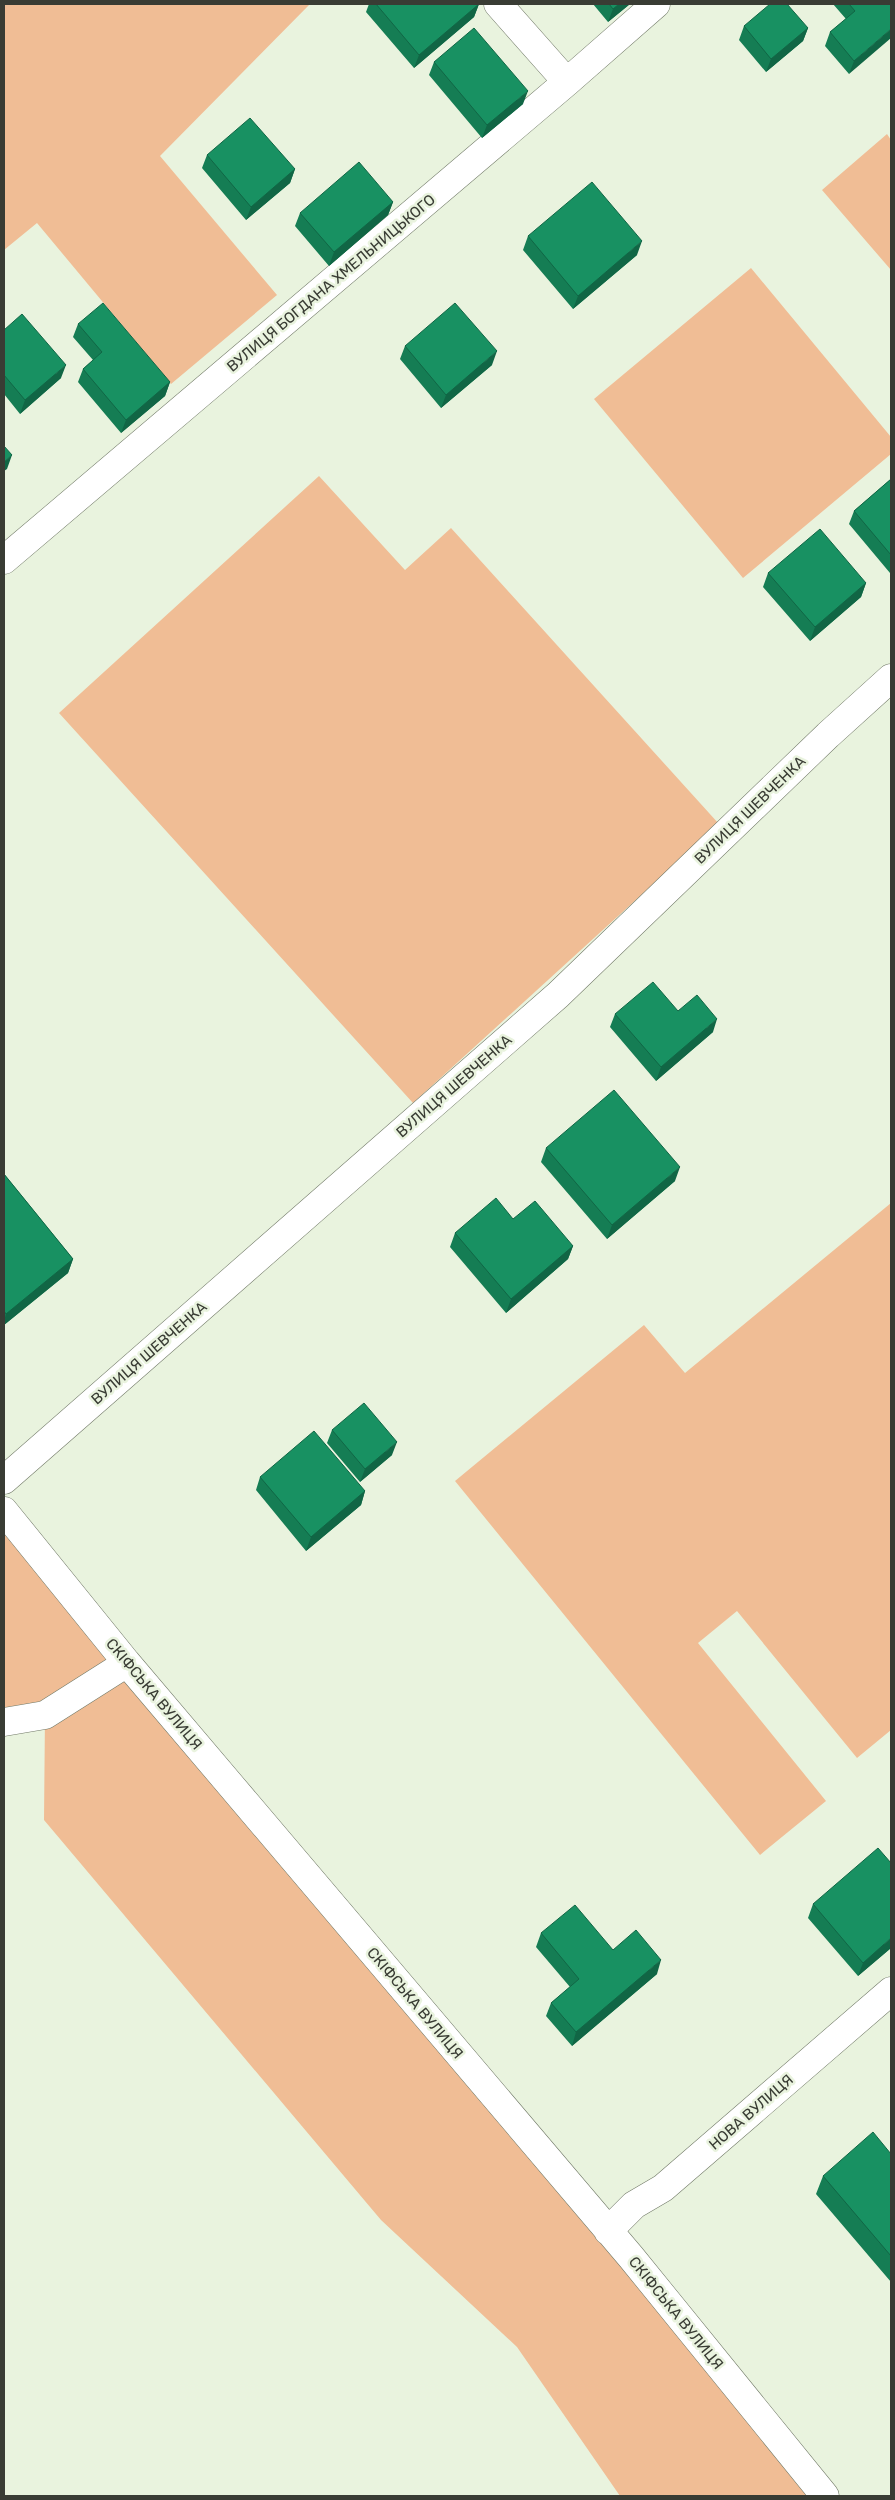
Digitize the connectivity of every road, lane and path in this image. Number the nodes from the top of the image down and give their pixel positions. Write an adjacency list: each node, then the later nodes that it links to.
1 (498, 4): 3 (street)
2 (656, 4): 3 (street, ВУЛИЦЯ БОГДАНА ХМЕЛЬНИЦЬКОГО)
3 (567, 82): 4 (street, ВУЛИЦЯ БОГДАНА ХМЕЛЬНИЦЬКОГО)
4 (4, 560)
5 (891, 678): 6 (street, ВУЛИЦЯ ШЕВЧЕНКА)
6 (4, 1480)
7 (4, 1512): 8 (street, СКІФСЬКА ВУЛИЦЯ)
8 (127, 1663): 9 (street); 11 (street, СКІФСЬКА ВУЛИЦЯ)
9 (4, 1722)
10 (891, 1991): 11 (street, НОВА ВУЛИЦЯ)
11 (608, 2231): 12 (street, СКІФСЬКА ВУЛИЦЯ)
12 (824, 2496)

